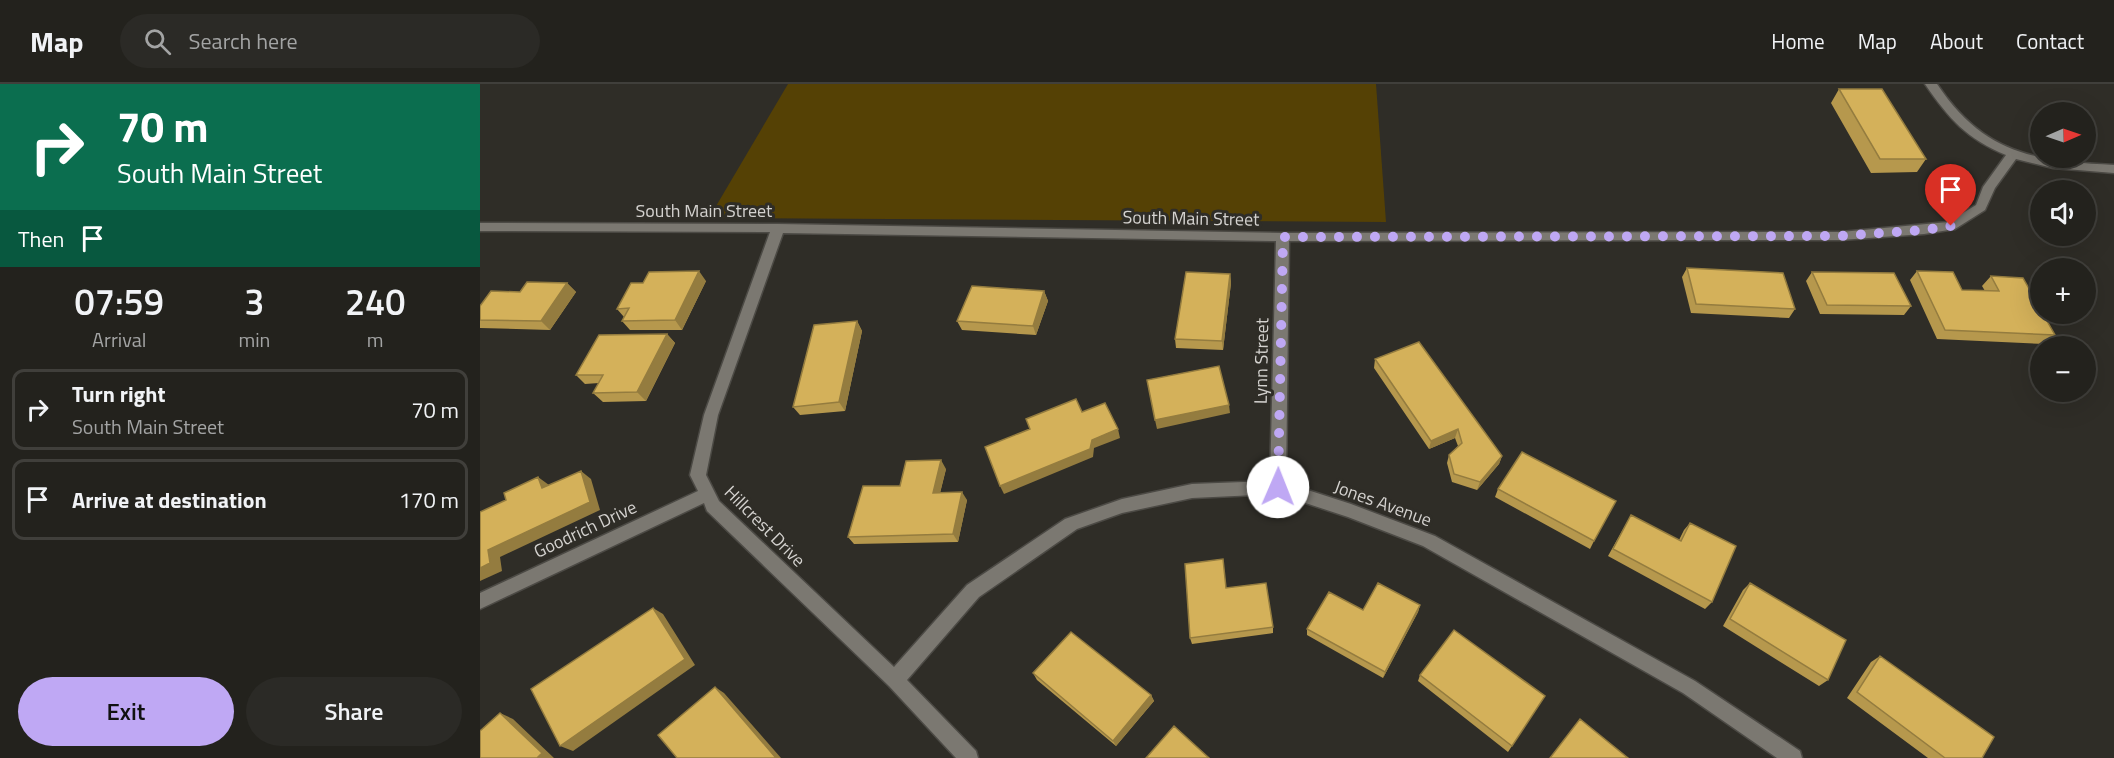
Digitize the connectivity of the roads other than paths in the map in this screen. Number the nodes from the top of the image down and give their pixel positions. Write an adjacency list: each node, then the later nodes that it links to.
1 (1931, 84): 2 (street)
2 (2014, 153): 3 (street); 6 (street, South Main Street)
3 (2114, 169)
4 (480, 227): 5 (street, South Main Street)
5 (778, 228): 6 (street, South Main Street); 8 (street, Hillcrest Drive)
6 (1283, 237): 7 (street, Lynn Street)
7 (1278, 487): 10 (street, Jones Avenue); 12 (street, Jones Avenue)
8 (707, 494): 9 (street, Goodrich Drive); 10 (street, Hillcrest Drive)
9 (480, 601)
10 (895, 680): 11 (street, Hillcrest Drive)
11 (969, 758)
12 (1794, 758)

